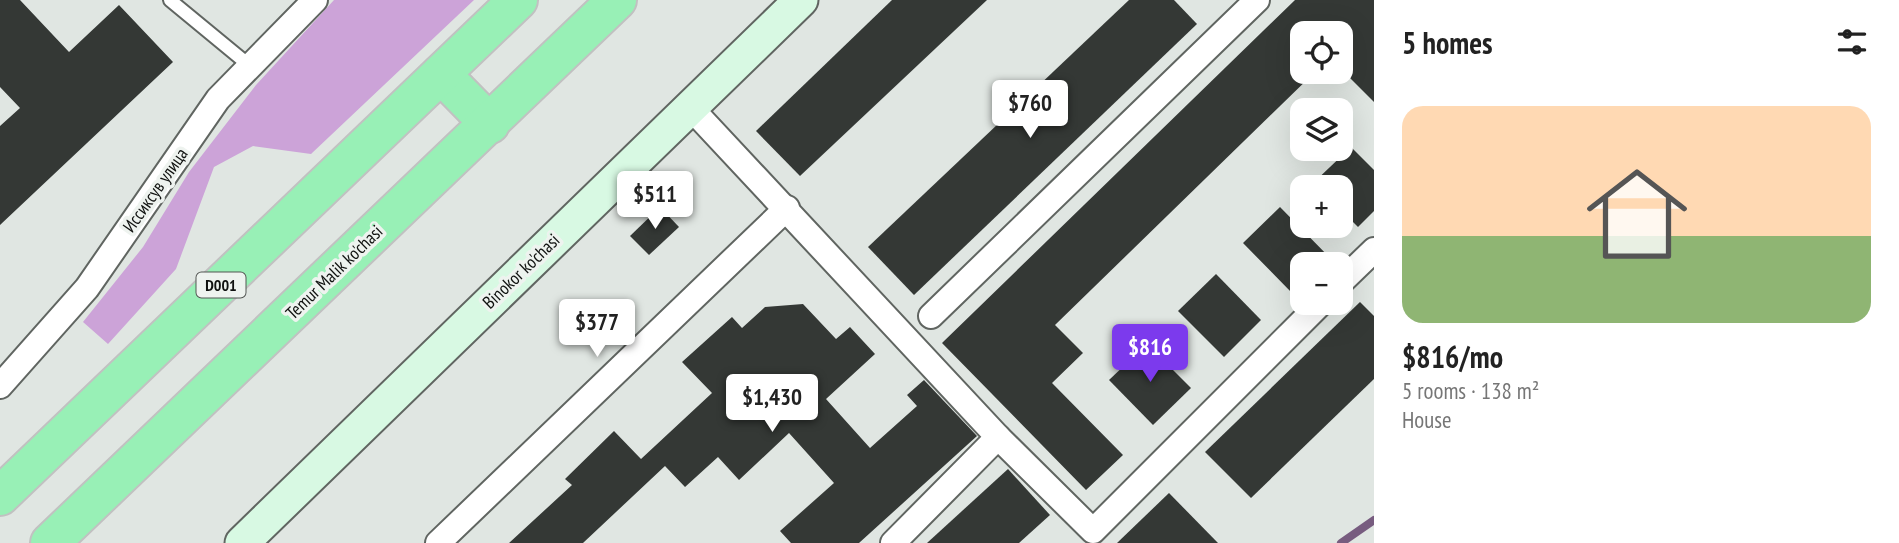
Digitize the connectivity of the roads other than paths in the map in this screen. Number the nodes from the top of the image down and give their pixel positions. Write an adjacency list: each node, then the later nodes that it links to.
1 (170, 0): 7 (lane)
2 (315, 0): 7 (street, Иссиксув улица)
3 (518, 0): 8 (highway, D001)
4 (617, 0): 10 (highway, Temur Malik ko'chasi)
5 (801, 0): 9 (main road, Binokor ko'chasi)
6 (1257, 0): 15 (street)
7 (250, 66): 16 (street, Иссиксув улица)
8 (442, 74): 10 (highway); 18 (highway, D001)
9 (690, 107): 11 (street); 20 (main road, Binokor ko'chasi)
10 (490, 124): 19 (highway, Temur Malik ko'chasi)
11 (787, 208): 17 (street); 21 (street)
12 (1374, 250): 13 (street)
13 (1353, 271)
14 (1309, 315): 17 (street)
15 (931, 316)
16 (0, 386)
17 (998, 438): 22 (street)
18 (0, 496)
19 (50, 543)
20 (242, 543)
21 (438, 543)
22 (893, 543)

